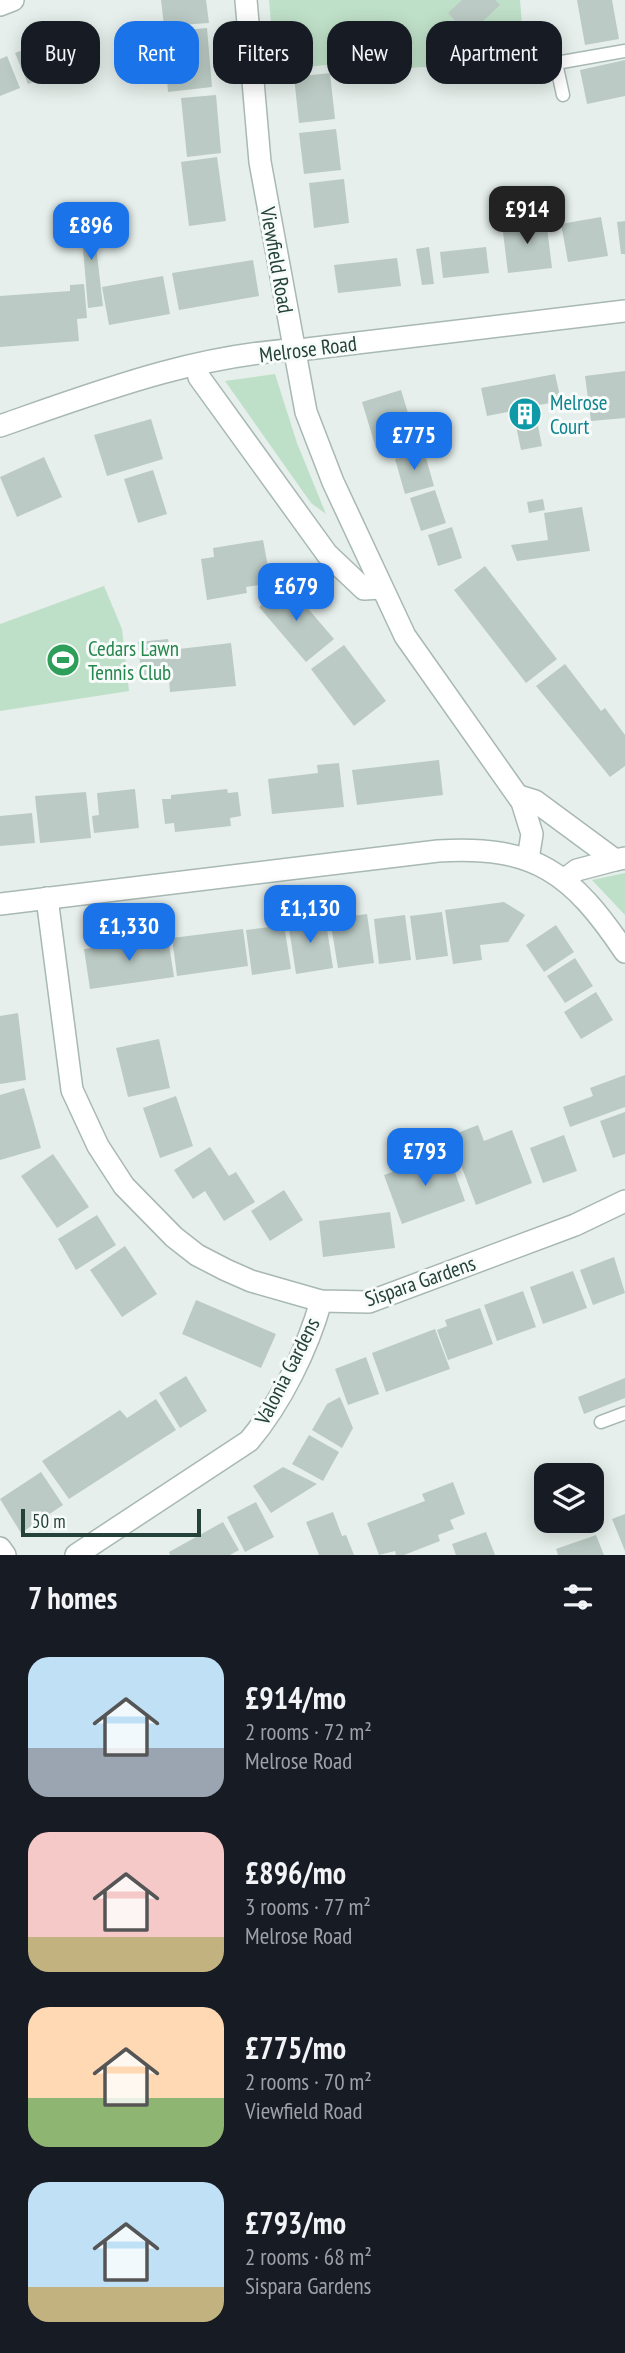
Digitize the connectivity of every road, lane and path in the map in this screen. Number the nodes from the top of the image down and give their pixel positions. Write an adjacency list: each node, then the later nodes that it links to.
1 (13, 0): 3 (street)
2 (246, 0): 7 (street, Viewfield Road)
3 (0, 5)
4 (625, 51): 5 (lane)
5 (563, 95)
6 (625, 311): 7 (street, Melrose Road)
7 (293, 350): 8 (street, Melrose Road); 10 (street, Viewfield Road)
8 (196, 365): 9 (street, Melrose Road); 10 (street)
9 (0, 426)
10 (381, 588): 11 (street, Viewfield Road)
11 (519, 796): 12 (street, Viewfield Road); 13 (street, Viewfield Road)
12 (528, 859): 14 (street); 15 (street)
13 (620, 859): 14 (street, Viewfield Road)
14 (565, 879): 17 (street)
15 (47, 898): 16 (street); 19 (street, Sispara Gardens)
16 (0, 904)
17 (625, 952)
18 (625, 1201): 19 (street, Sispara Gardens)
19 (321, 1300): 24 (street, Valonia Gardens)
20 (625, 1413): 21 (lane)
21 (601, 1422)
22 (0, 1548): 23 (street)
23 (5, 1555)
24 (76, 1555)

